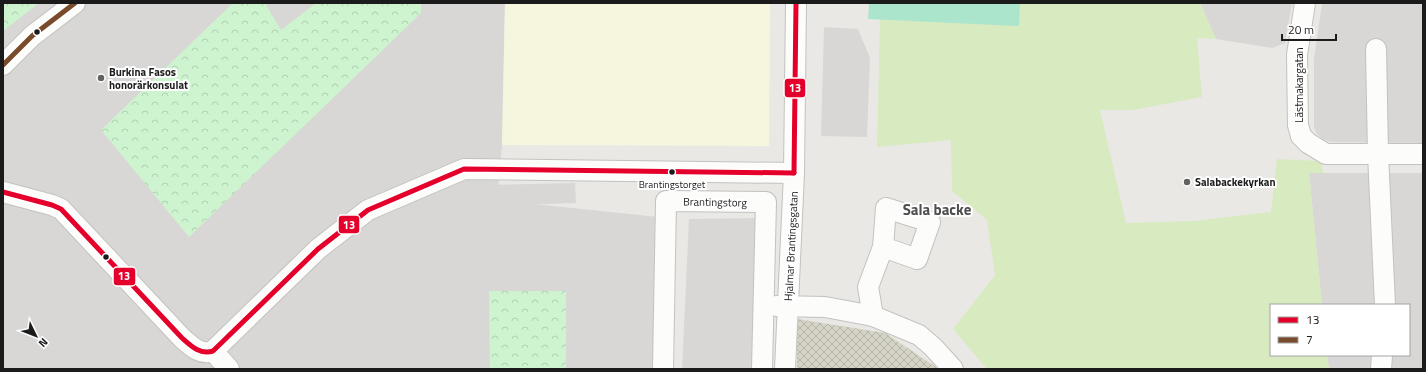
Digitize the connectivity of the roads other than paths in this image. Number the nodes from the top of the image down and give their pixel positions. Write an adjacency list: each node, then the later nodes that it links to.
1 (75, 3): 5 (street)
2 (796, 3): 8 (street, Hjalmar Brantingsgatan)
3 (1305, 3): 6 (street, Lästmakargatan)
4 (1376, 49): 6 (street)
5 (3, 65)
6 (1378, 154): 7 (street, Lästmakargatan); 11 (street)
7 (1423, 154)
8 (794, 173): 13 (street, Hjalmar Brantingsgatan); 15 (street)
9 (3, 192): 15 (street)
10 (883, 247): 14 (street)
11 (1385, 304)
12 (764, 305): 13 (street); 18 (street, Brantingstorg); 19 (street, Brantingstorg)
13 (788, 307): 14 (street); 20 (street, Hjalmar Brantingsgatan)
14 (873, 316): 21 (street)
15 (214, 352): 17 (street)
16 (1382, 356): 22 (street)
17 (229, 369)
18 (663, 369)
19 (762, 369)
20 (785, 369)
21 (953, 369)
22 (1381, 369)

